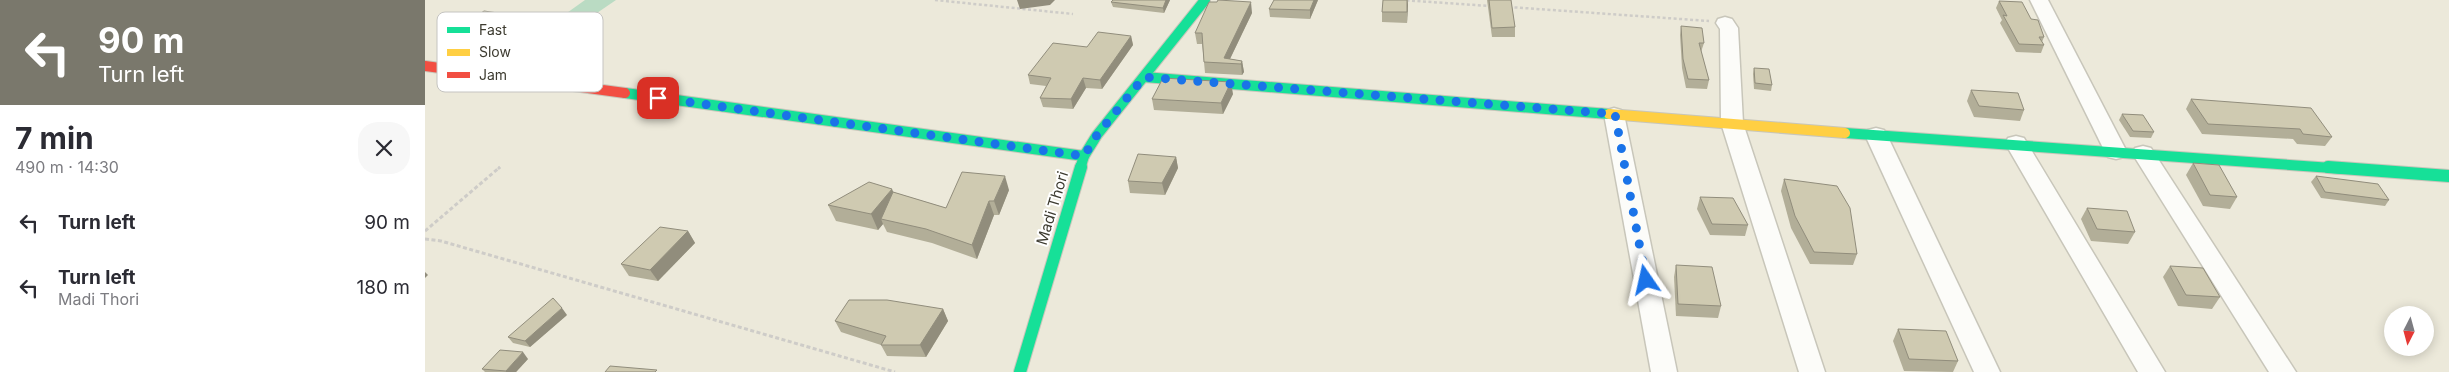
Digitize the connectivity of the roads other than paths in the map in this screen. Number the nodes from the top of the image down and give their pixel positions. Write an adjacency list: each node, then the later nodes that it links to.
1 (1205, 0): 4 (street, Madi Thori)
2 (2039, 0): 10 (street)
3 (1725, 24): 7 (street)
4 (1144, 77): 6 (street); 12 (street, Madi Thori)
5 (603, 90): 12 (street)
6 (1615, 114): 7 (street); 15 (street)
7 (1732, 123): 8 (street); 16 (street)
8 (1876, 134): 9 (street); 17 (street)
9 (2016, 143): 10 (street); 18 (street)
10 (2116, 152): 11 (street)
11 (2143, 153): 13 (street); 19 (street)
12 (1084, 156): 14 (street, Madi Thori)
13 (2449, 176)
14 (1020, 372)
15 (1664, 372)
16 (1812, 372)
17 (1987, 372)
18 (2152, 372)
19 (2283, 372)

